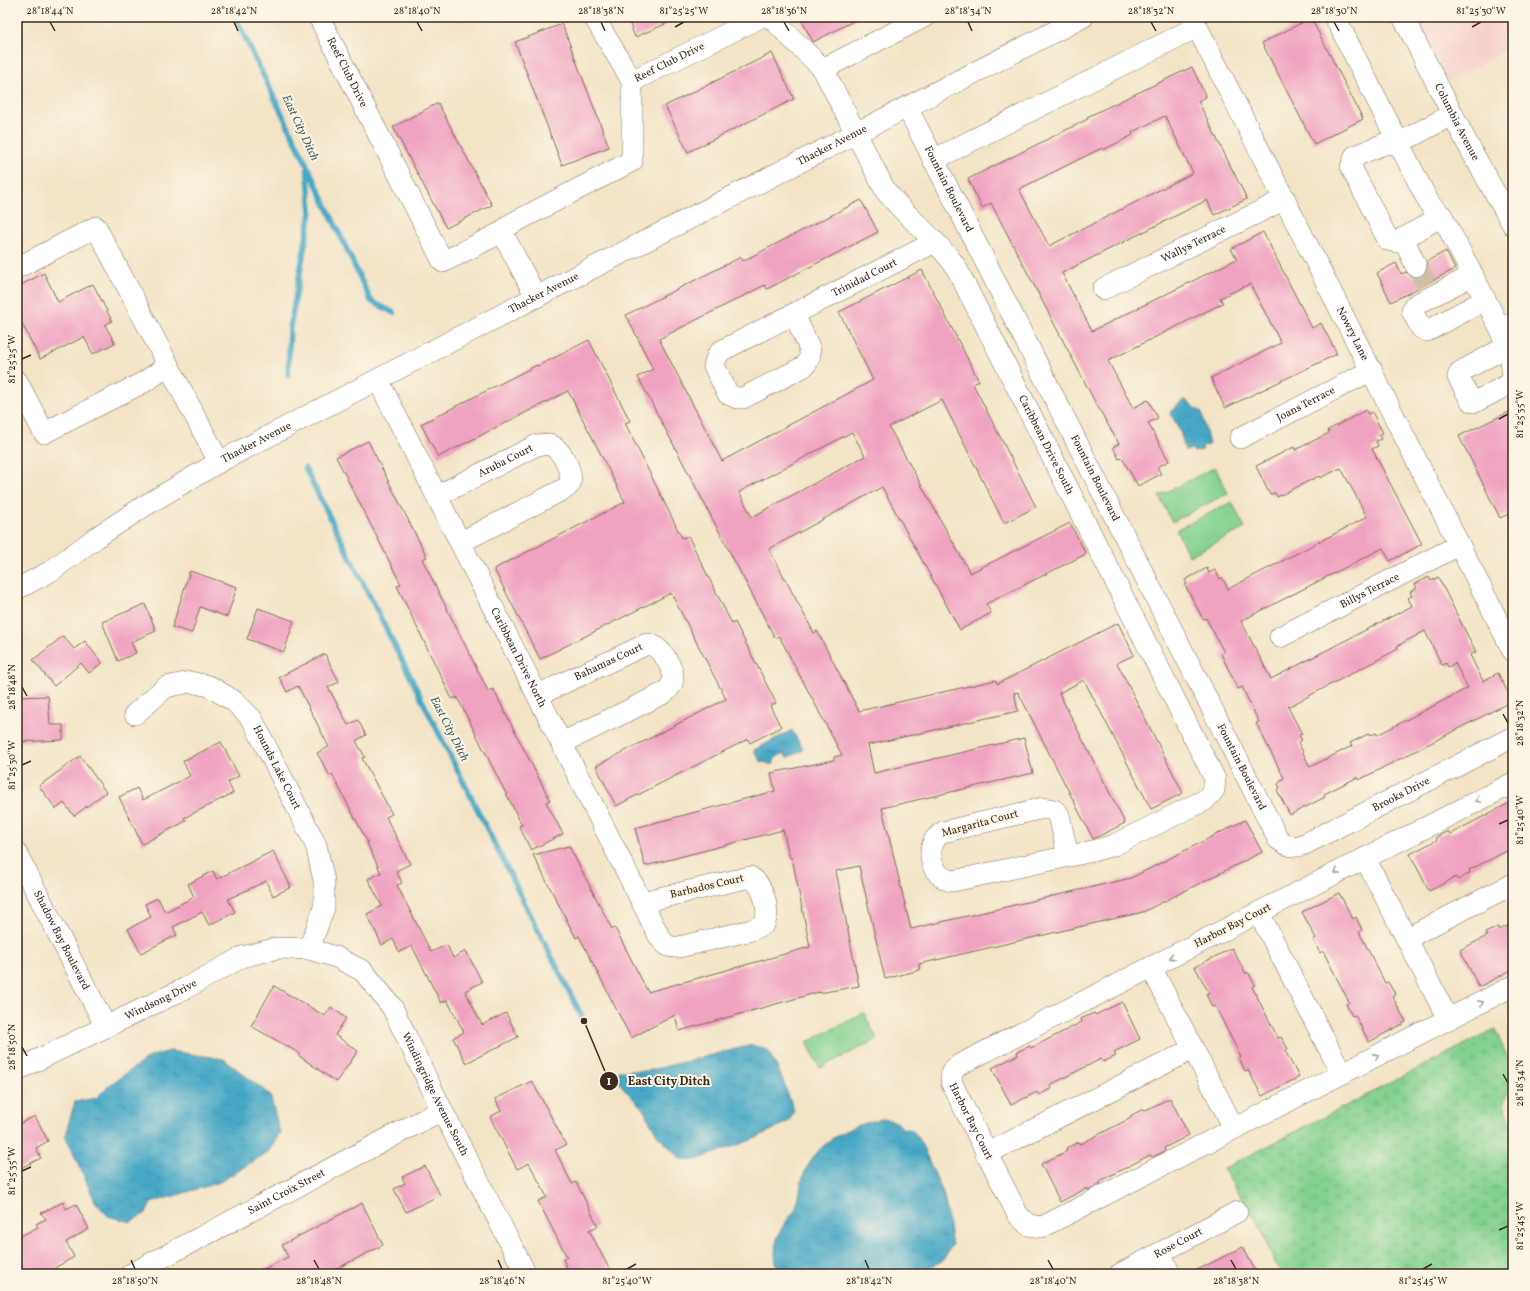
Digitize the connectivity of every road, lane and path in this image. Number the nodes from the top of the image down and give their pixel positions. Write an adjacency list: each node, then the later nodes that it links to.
1 (319, 17): 20 (street, Reef Club Drive)
2 (594, 17): 11 (street)
3 (761, 17): 11 (street, Reef Club Drive)
4 (770, 17): 10 (street)
5 (924, 17): 10 (street)
6 (1083, 17): 12 (street, Thacker Avenue)
7 (1335, 17): 15 (street)
8 (1403, 17): 13 (street, Columbia Avenue)
9 (1195, 22): 16 (street); 17 (street, Nowry Lane)
10 (823, 69): 14 (street)
11 (632, 81): 20 (street, Reef Club Drive)
12 (907, 107): 14 (street, Thacker Avenue); 16 (street, Fountain Boulevard)
13 (1453, 114): 15 (street); 19 (street, Columbia Avenue)
14 (855, 133): 22 (street, Caribbean Drive South); 27 (street, Thacker Avenue)
15 (1399, 143): 18 (street); 21 (street)
16 (933, 160): 51 (street, Fountain Boulevard)
17 (1285, 199): 26 (street, Wallys Terrace); 32 (street, Nowry Lane)
18 (1442, 216): 21 (street); 24 (street)
19 (1512, 223)
20 (502, 232): 27 (street)
21 (1403, 238): 25 (street)
22 (935, 242): 29 (street, Trinidad Court); 49 (street, Caribbean Drive South)
23 (17, 268): 31 (street)
24 (1472, 275): 25 (street); 28 (street)
25 (1426, 282): 28 (street)
26 (1103, 289)
27 (536, 298): 34 (street, Thacker Avenue)
28 (1485, 300): 30 (street)
29 (794, 314): 29 (street, Trinidad Court)
30 (1507, 334): 33 (street); 36 (street)
31 (168, 366): 35 (street); 38 (street)
32 (1372, 370): 37 (street, Joans Terrace); 41 (street, Nowry Lane)
33 (1513, 376)
34 (378, 380): 38 (street, Thacker Avenue); 39 (street, Caribbean Drive North)
35 (17, 381)
36 (1513, 382)
37 (1240, 438)
38 (219, 462): 42 (street, Thacker Avenue)
39 (437, 496): 40 (street, Caribbean Drive North); 40 (street, Aruba Court)
40 (460, 542): 45 (street, Caribbean Drive North)
41 (1459, 545): 43 (street, Billys Terrace); 44 (street, Nowry Lane)
42 (17, 589)
43 (1280, 637)
44 (1513, 651)
45 (538, 695): 48 (street, Caribbean Drive North); 48 (street, Bahamas Court)
46 (135, 714): 60 (street, Hounds Lake Court)
47 (1513, 737): 51 (street, Brooks Drive)
48 (562, 743): 56 (street, Caribbean Drive North)
49 (1213, 772): 53 (street, Margarita Court)
50 (1513, 783): 54 (street, Harbor Bay Court, one-way to 54)
51 (1288, 846)
52 (17, 854): 64 (street, Shadow Bay Boulevard)
53 (1068, 856): 53 (street, Margarita Court)
54 (1365, 858): 57 (street, Harbor Bay Court, one-way to 57); 59 (street)
55 (1513, 884): 59 (street)
56 (642, 902): 58 (street, Caribbean Drive North); 58 (street, Barbados Court)
57 (1259, 913): 61 (street, Harbor Bay Court, one-way to 61); 67 (street)
58 (659, 936)
59 (1406, 938): 63 (street)
60 (309, 949): 64 (street, Windsong Drive); 68 (street, Windingridge Avenue South)
61 (1151, 967): 65 (street); 70 (street, Harbor Bay Court)
62 (1513, 986): 63 (street, Harbor Bay Court, one-way to 62)
63 (1448, 1019): 67 (street, Harbor Bay Court, one-way to 63)
64 (106, 1026): 66 (street, Windsong Drive)
65 (1193, 1049): 69 (street); 70 (street)
66 (17, 1070)
67 (1342, 1074): 69 (street, Harbor Bay Court)
68 (442, 1110): 73 (street, Saint Croix Street); 74 (street, Windingridge Avenue South)
69 (1234, 1128): 70 (street, Harbor Bay Court)
70 (986, 1154)
71 (1237, 1212): 72 (street, Rose Court)
72 (1152, 1262): 75 (street, Rose Court); 76 (street)
73 (131, 1274)
74 (526, 1274)
75 (1120, 1274)
76 (1170, 1274)

